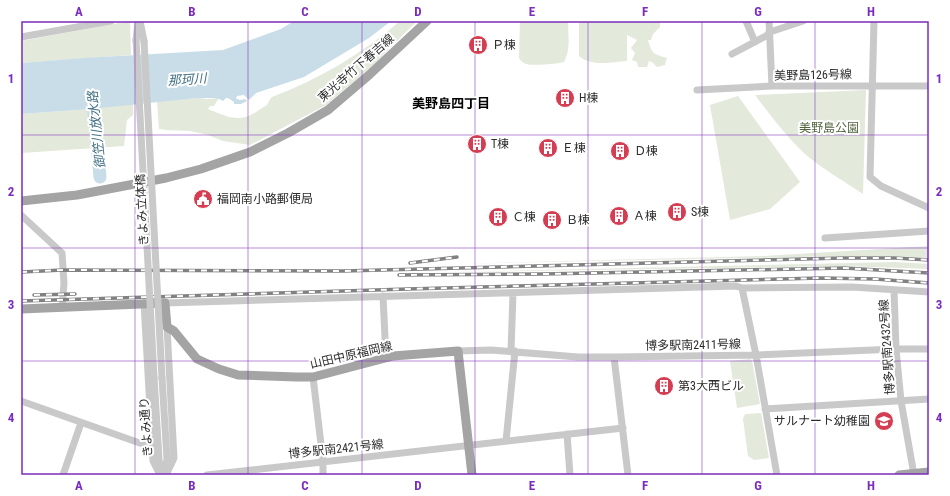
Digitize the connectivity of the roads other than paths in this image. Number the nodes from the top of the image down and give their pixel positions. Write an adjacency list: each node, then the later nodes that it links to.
1 (111, 21): 9 (street)
2 (139, 21): 38 (street, きよみ立体橋, bridge); 40 (street, きよみ立体橋, bridge)
3 (427, 21): 16 (main road, 東光寺竹下春吉線)
4 (746, 21): 10 (street)
5 (769, 21): 8 (street)
6 (803, 21): 8 (street)
7 (874, 21): 12 (street)
8 (770, 32): 10 (street); 13 (street)
9 (21, 37)
10 (755, 42): 11 (street)
11 (732, 54)
12 (872, 85): 13 (street, 美野島126号線); 14 (street, 美野島126号線); 17 (street)
13 (772, 86): 15 (street, 美野島126号線)
14 (929, 86)
15 (697, 90)
16 (21, 201)
17 (929, 208)
18 (21, 216): 28 (street)
19 (929, 231): 20 (street)
20 (825, 238)
21 (742, 288): 22 (street); 24 (street); 35 (street)
22 (894, 290): 23 (street); 31 (street, 博多駅南2432号線)
23 (929, 292)
24 (513, 293): 25 (street); 34 (street)
25 (384, 296): 26 (street); 37 (street)
26 (165, 302): 27 (main road); 30 (main road)
27 (144, 303): 28 (main road); 50 (street)
28 (62, 308): 29 (main road)
29 (21, 310)
30 (167, 328): 39 (main road, 山田中原福岡線); 55 (street)
31 (896, 349): 32 (street, 博多駅南2411号線); 35 (street, 博多駅南2411号線); 43 (street, 博多駅南2432号線)
32 (929, 349)
33 (458, 351): 34 (street, 博多駅南2411号線); 37 (main road, 山田中原福岡線); 49 (main road)
34 (513, 351): 36 (street, 博多駅南2411号線); 48 (street)
35 (756, 355): 36 (street, 博多駅南2411号線); 44 (street)
36 (614, 357): 46 (street)
37 (386, 358): 39 (main road, 山田中原福岡線)
38 (154, 377): 55 (street, きよみ通り)
39 (313, 377): 51 (street)
40 (162, 378): 55 (street, きよみ通り)
41 (929, 399): 43 (street)
42 (21, 401): 45 (street)
43 (901, 401): 44 (street); 53 (street, 博多駅南2432号線)
44 (765, 409): 61 (street)
45 (81, 423): 50 (street); 54 (street)
46 (623, 428): 47 (street, 博多駅南2421号線); 60 (street)
47 (567, 434): 48 (street, 博多駅南2421号線); 59 (street)
48 (506, 440): 49 (street, 博多駅南2421号線)
49 (468, 445): 51 (street, 博多駅南2421号線); 58 (main road)
50 (151, 447): 55 (street)
51 (323, 461): 56 (street, 博多駅南2421号線); 57 (street)
52 (929, 472): 53 (main road)
53 (914, 474): 62 (main road)
54 (63, 475)
55 (163, 475)
56 (207, 475)
57 (323, 475)
58 (472, 475)
59 (570, 475)
60 (628, 475)
61 (777, 475)
62 (899, 475)

